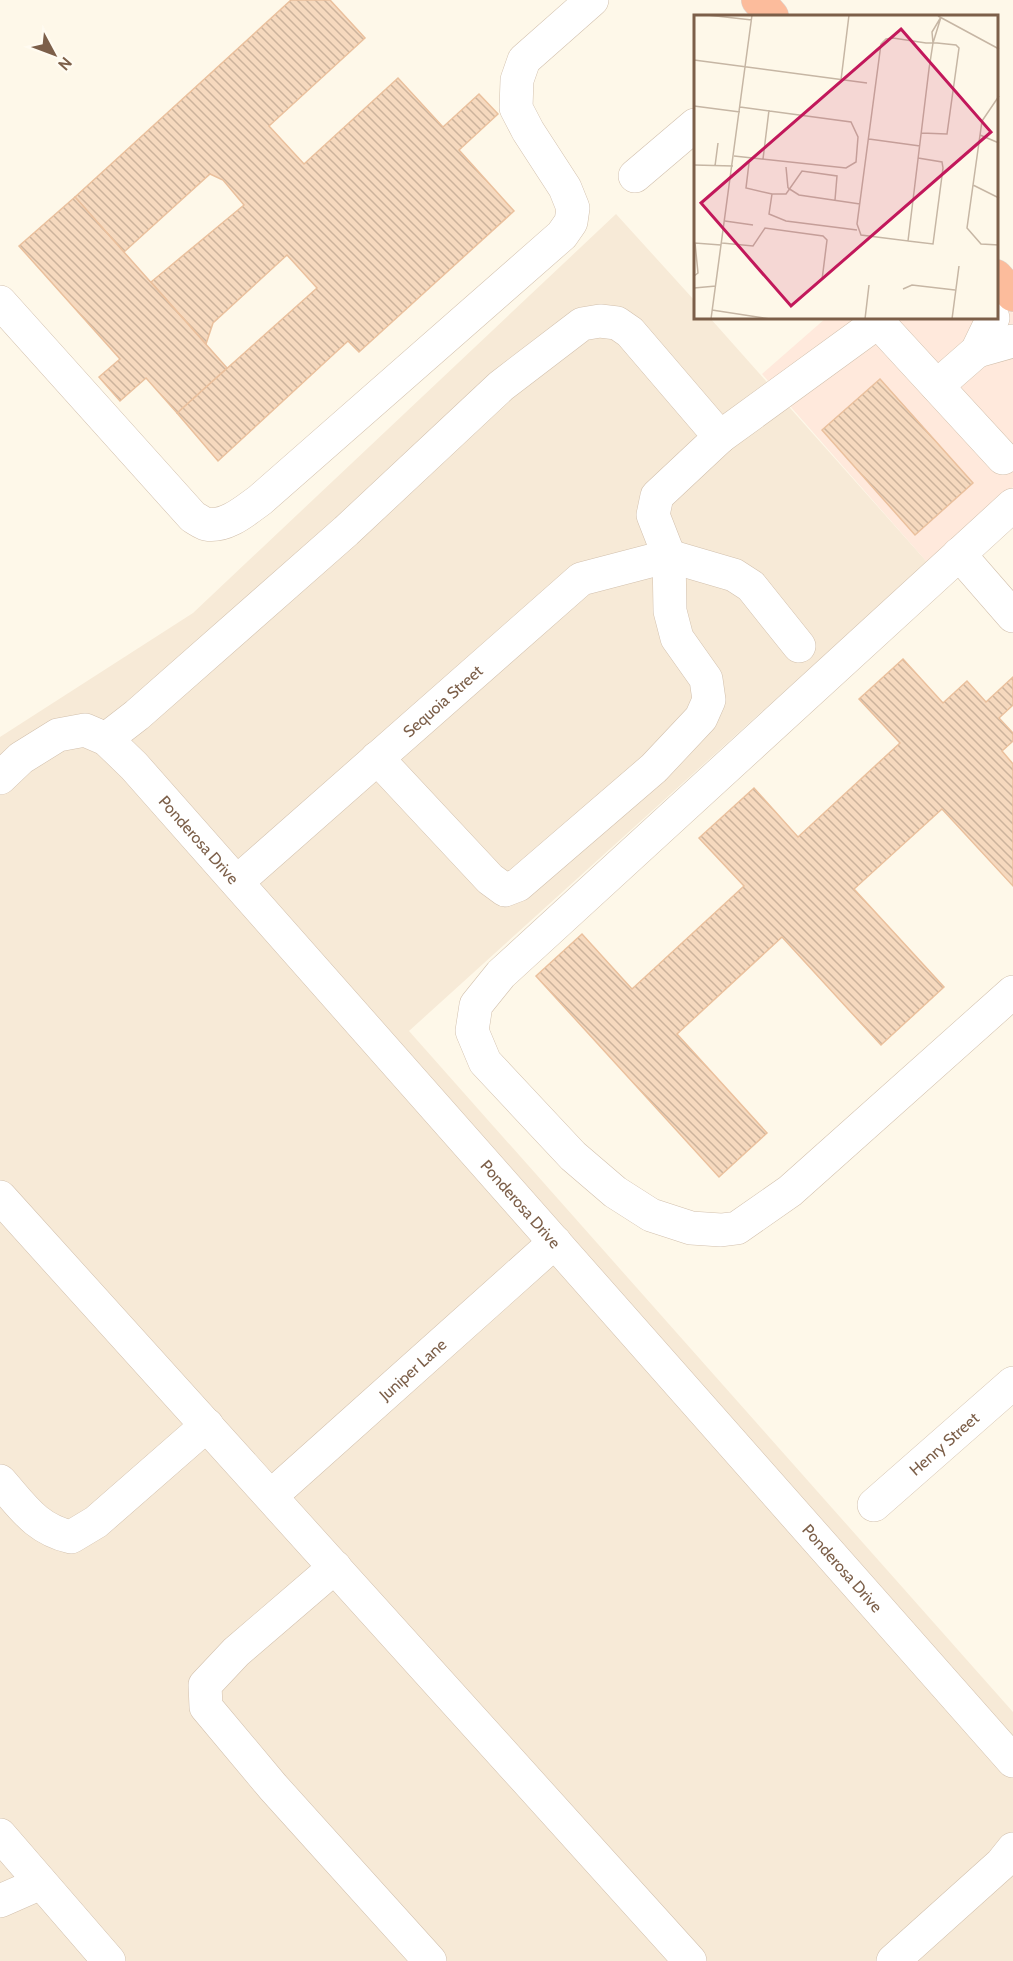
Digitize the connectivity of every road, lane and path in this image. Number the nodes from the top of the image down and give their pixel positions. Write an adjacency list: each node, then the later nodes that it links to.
1 (592, 0): 6 (street)
2 (758, 0): 3 (highway)
3 (771, 15)
4 (694, 126): 5 (street)
5 (635, 176)
6 (0, 302)
7 (992, 320): 9 (street)
8 (1013, 340): 9 (street)
9 (977, 351): 10 (street)
10 (937, 386): 11 (street); 12 (street)
11 (720, 437): 15 (street); 18 (street)
12 (1003, 458)
13 (1013, 505): 14 (street)
14 (959, 554): 16 (street); 22 (street)
15 (669, 556): 17 (street); 19 (street, Sequoia Street); 19 (street)
16 (1013, 616)
17 (799, 646)
18 (106, 739): 20 (street, Ponderosa Drive); 21 (street, Ponderosa Drive)
19 (376, 758): 21 (street, Sequoia Street)
20 (0, 778)
21 (237, 882): 24 (street, Ponderosa Drive)
22 (1013, 992)
23 (0, 1197): 26 (street)
24 (555, 1242): 28 (street, Juniper Lane); 31 (street, Ponderosa Drive)
25 (1013, 1383): 29 (street, Henry Street)
26 (207, 1425): 27 (street); 28 (street)
27 (0, 1481)
28 (271, 1496): 30 (street)
29 (874, 1505)
30 (335, 1567): 37 (street); 38 (street)
31 (1013, 1761)
32 (0, 1835): 34 (street)
33 (1013, 1849): 39 (street)
34 (41, 1883): 35 (street); 36 (street)
35 (0, 1901)
36 (109, 1961)
37 (430, 1961)
38 (690, 1961)
39 (893, 1961)

